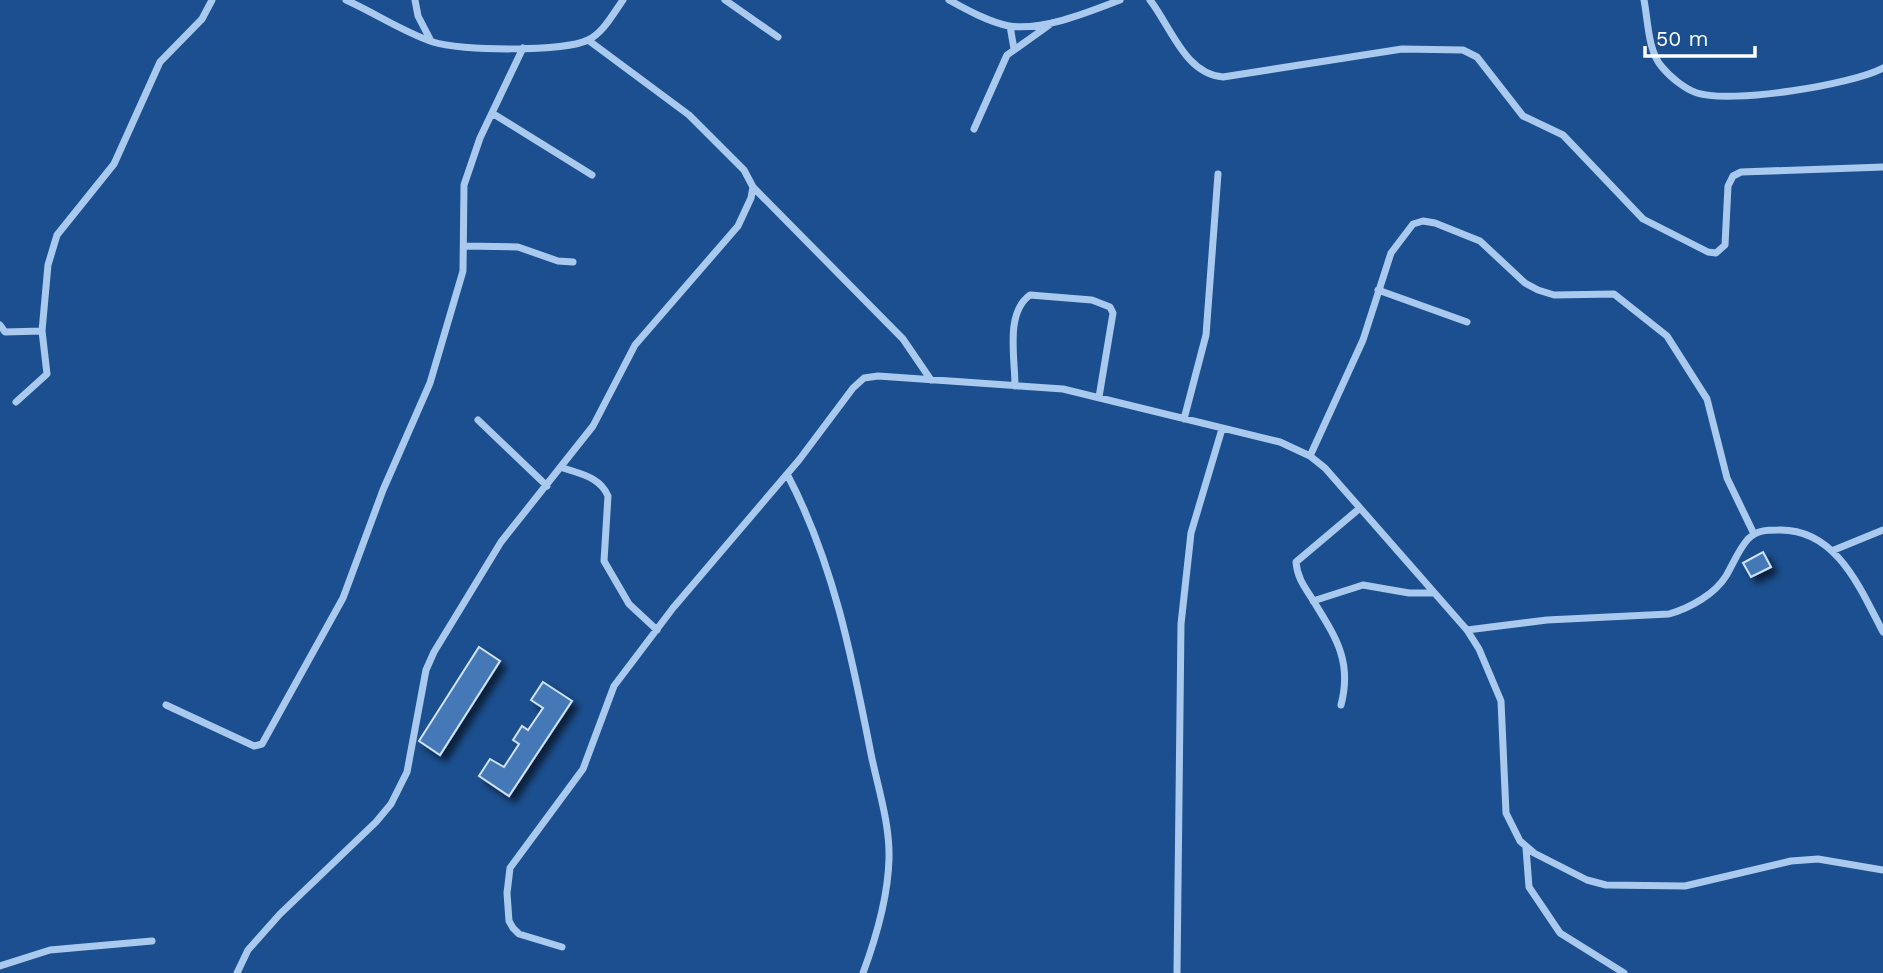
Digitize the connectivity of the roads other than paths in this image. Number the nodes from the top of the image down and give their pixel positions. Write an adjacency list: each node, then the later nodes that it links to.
1 (212, 0): 29 (street)
2 (346, 0): 14 (street)
3 (415, 0): 14 (street)
4 (623, 0): 13 (street)
5 (725, 0): 12 (street)
6 (950, 0): 11 (street)
7 (1120, 0): 10 (street)
8 (1150, 0): 20 (street)
9 (1644, 0): 17 (street)
10 (1056, 20): 11 (street); 16 (street)
11 (1010, 26): 16 (street)
12 (778, 37)
13 (588, 40): 15 (street); 23 (street)
14 (432, 42): 15 (street)
15 (523, 48): 18 (street)
16 (1014, 50): 19 (street)
17 (1883, 68)
18 (492, 113): 22 (street); 24 (street)
19 (974, 129)
20 (1883, 167)
21 (1218, 174): 34 (street)
22 (592, 175)
23 (754, 187): 30 (street); 38 (street)
24 (464, 246): 25 (street); 50 (street)
25 (573, 262)
26 (1378, 290): 27 (street); 37 (street); 43 (street)
27 (1467, 323)
28 (0, 325): 29 (street)
29 (42, 331): 33 (street)
30 (931, 380): 31 (street); 39 (street)
31 (1016, 386): 32 (street); 32 (street)
32 (1099, 397): 34 (street)
33 (16, 402)
34 (1184, 419): 36 (street)
35 (478, 420): 40 (street)
36 (1222, 429): 37 (street); 59 (street)
37 (1310, 456): 41 (street)
38 (563, 468): 40 (street); 47 (street)
39 (787, 474): 47 (street); 58 (street)
40 (547, 486): 57 (street)
41 (1360, 508): 45 (street); 46 (street)
42 (1883, 530): 44 (street)
43 (1754, 534): 44 (street); 48 (street)
44 (1834, 550): 49 (street)
45 (1434, 593): 46 (street); 48 (street)
46 (1313, 601): 51 (street)
47 (657, 630): 55 (street)
48 (1467, 630): 52 (street)
49 (1883, 632)
50 (166, 705)
51 (1341, 705)
52 (1526, 848): 53 (street); 60 (street)
53 (1883, 870)
54 (152, 941): 56 (street)
55 (562, 947)
56 (0, 966)
57 (237, 973)
58 (863, 973)
59 (1177, 973)
60 (1624, 973)

